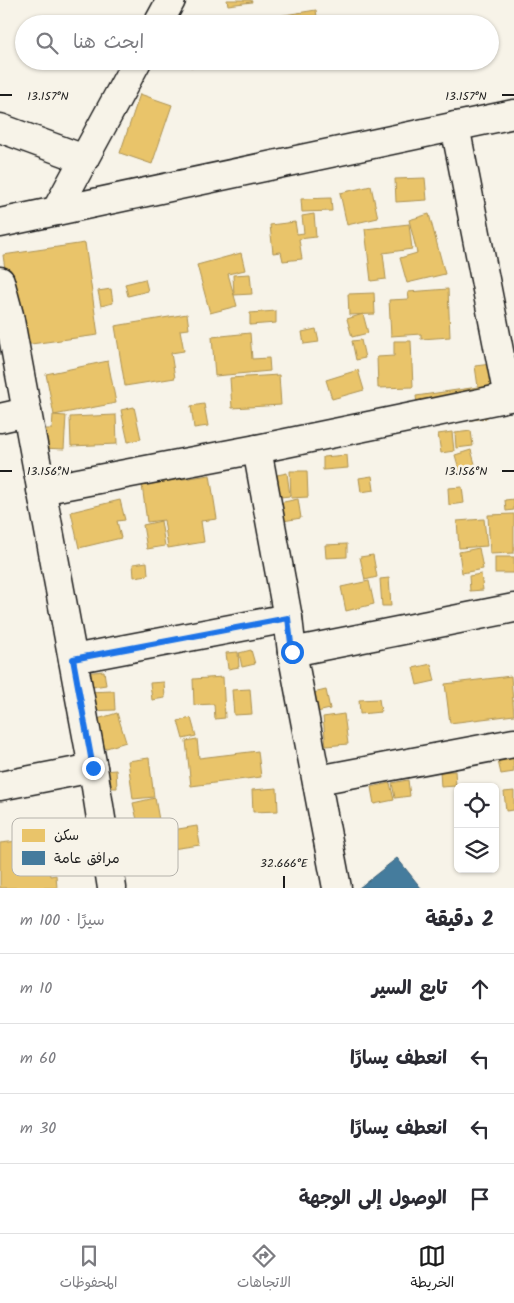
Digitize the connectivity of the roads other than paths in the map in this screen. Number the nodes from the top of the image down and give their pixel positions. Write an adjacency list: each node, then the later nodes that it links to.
1 (171, 0): 2 (street)
2 (163, 15)
3 (133, 70): 7 (street)
4 (514, 114): 5 (street)
5 (454, 126): 8 (street); 11 (street)
6 (0, 128): 7 (street)
7 (84, 159): 8 (street)
8 (56, 211): 9 (street)
9 (0, 223)
10 (0, 280): 12 (street)
11 (511, 396): 14 (street)
12 (27, 412): 13 (street); 15 (street)
13 (0, 418)
14 (257, 449): 15 (street); 17 (street)
15 (40, 490): 19 (street)
16 (514, 608): 18 (street)
17 (288, 618): 18 (street); 19 (street)
18 (292, 652): 22 (street)
19 (73, 659): 21 (street)
20 (514, 744): 22 (street)
21 (93, 768): 23 (street); 24 (street)
22 (318, 780): 25 (street)
23 (0, 786)
24 (101, 818)
25 (336, 888)

